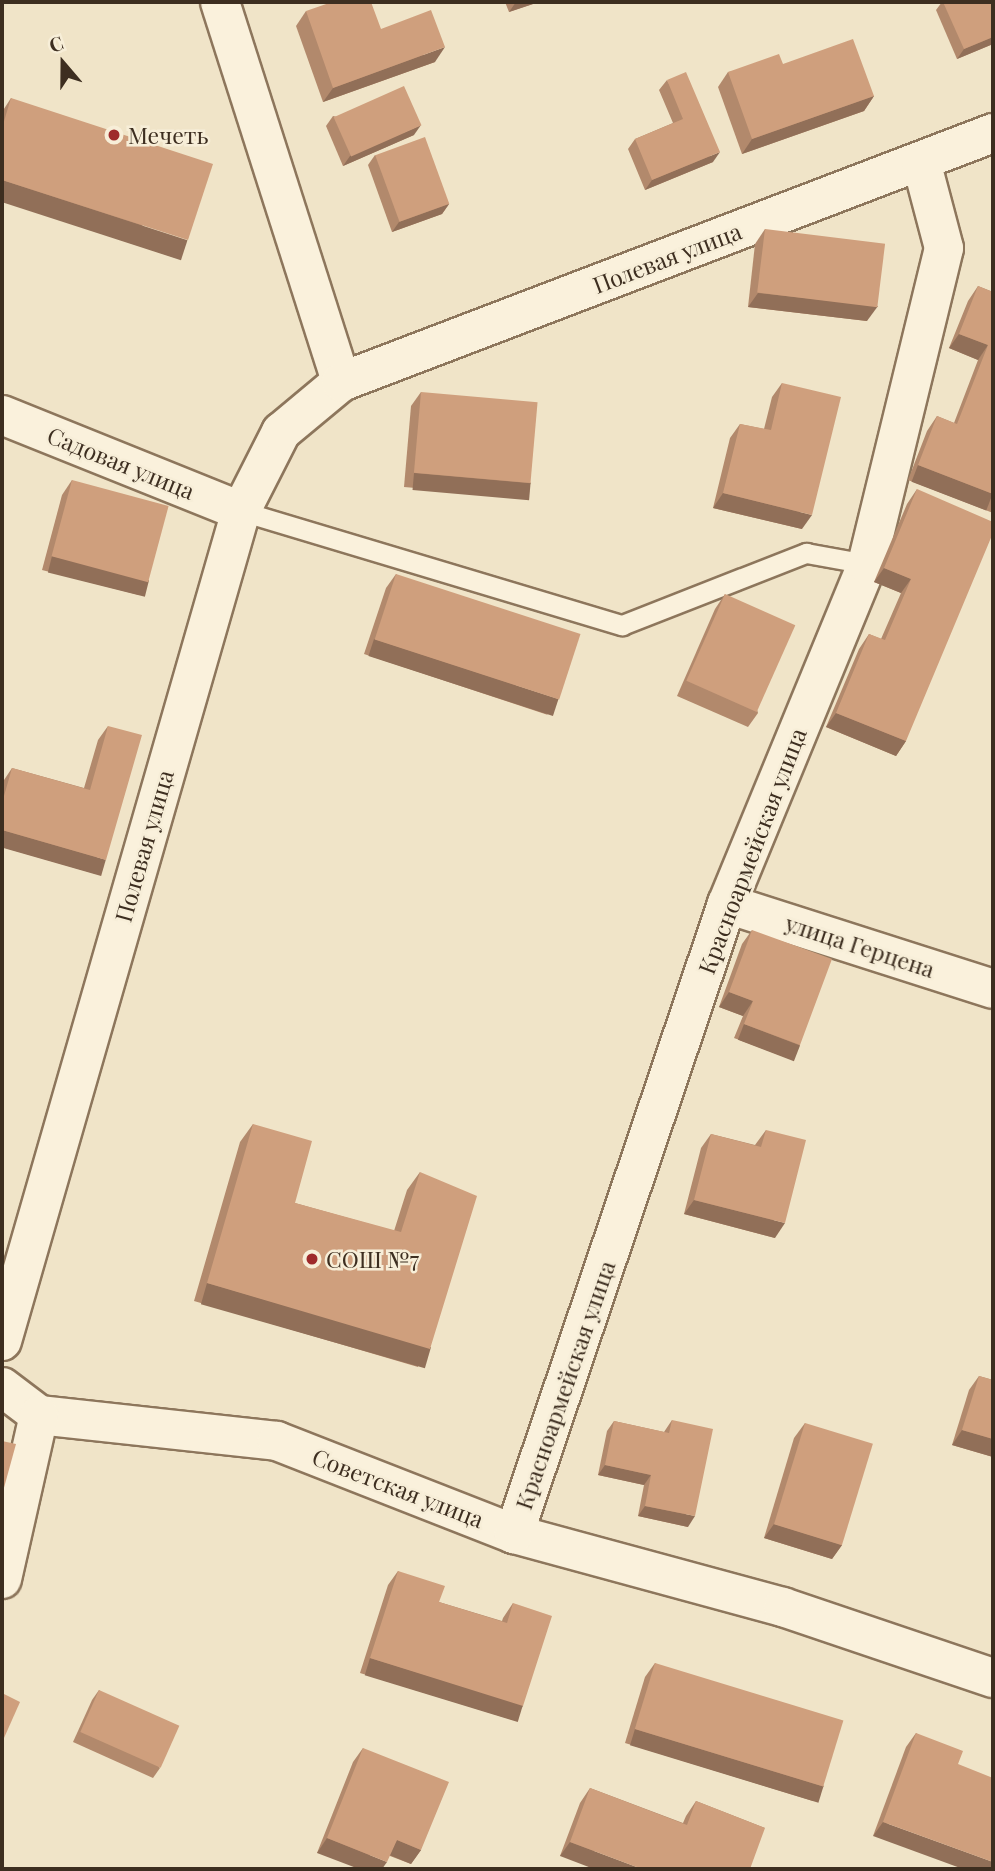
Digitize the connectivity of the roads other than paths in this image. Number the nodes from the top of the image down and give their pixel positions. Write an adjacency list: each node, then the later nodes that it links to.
1 (220, 2): 4 (street)
2 (993, 133): 3 (street, Полевая улица)
3 (921, 161): 4 (street, Полевая улица); 7 (street, Красноармейская улица)
4 (341, 382): 6 (street, Полевая улица)
5 (2, 415): 6 (street, Садовая улица)
6 (241, 510): 7 (lane); 10 (street, Полевая улица)
7 (867, 564): 8 (street, Красноармейская улица)
8 (727, 904): 9 (street, улица Герцена); 13 (street, Красноармейская улица)
9 (993, 989)
10 (2, 1341)
11 (2, 1387): 12 (street)
12 (39, 1415): 13 (street, Советская улица); 14 (street)
13 (514, 1534): 15 (street, Советская улица)
14 (2, 1579)
15 (993, 1678)

